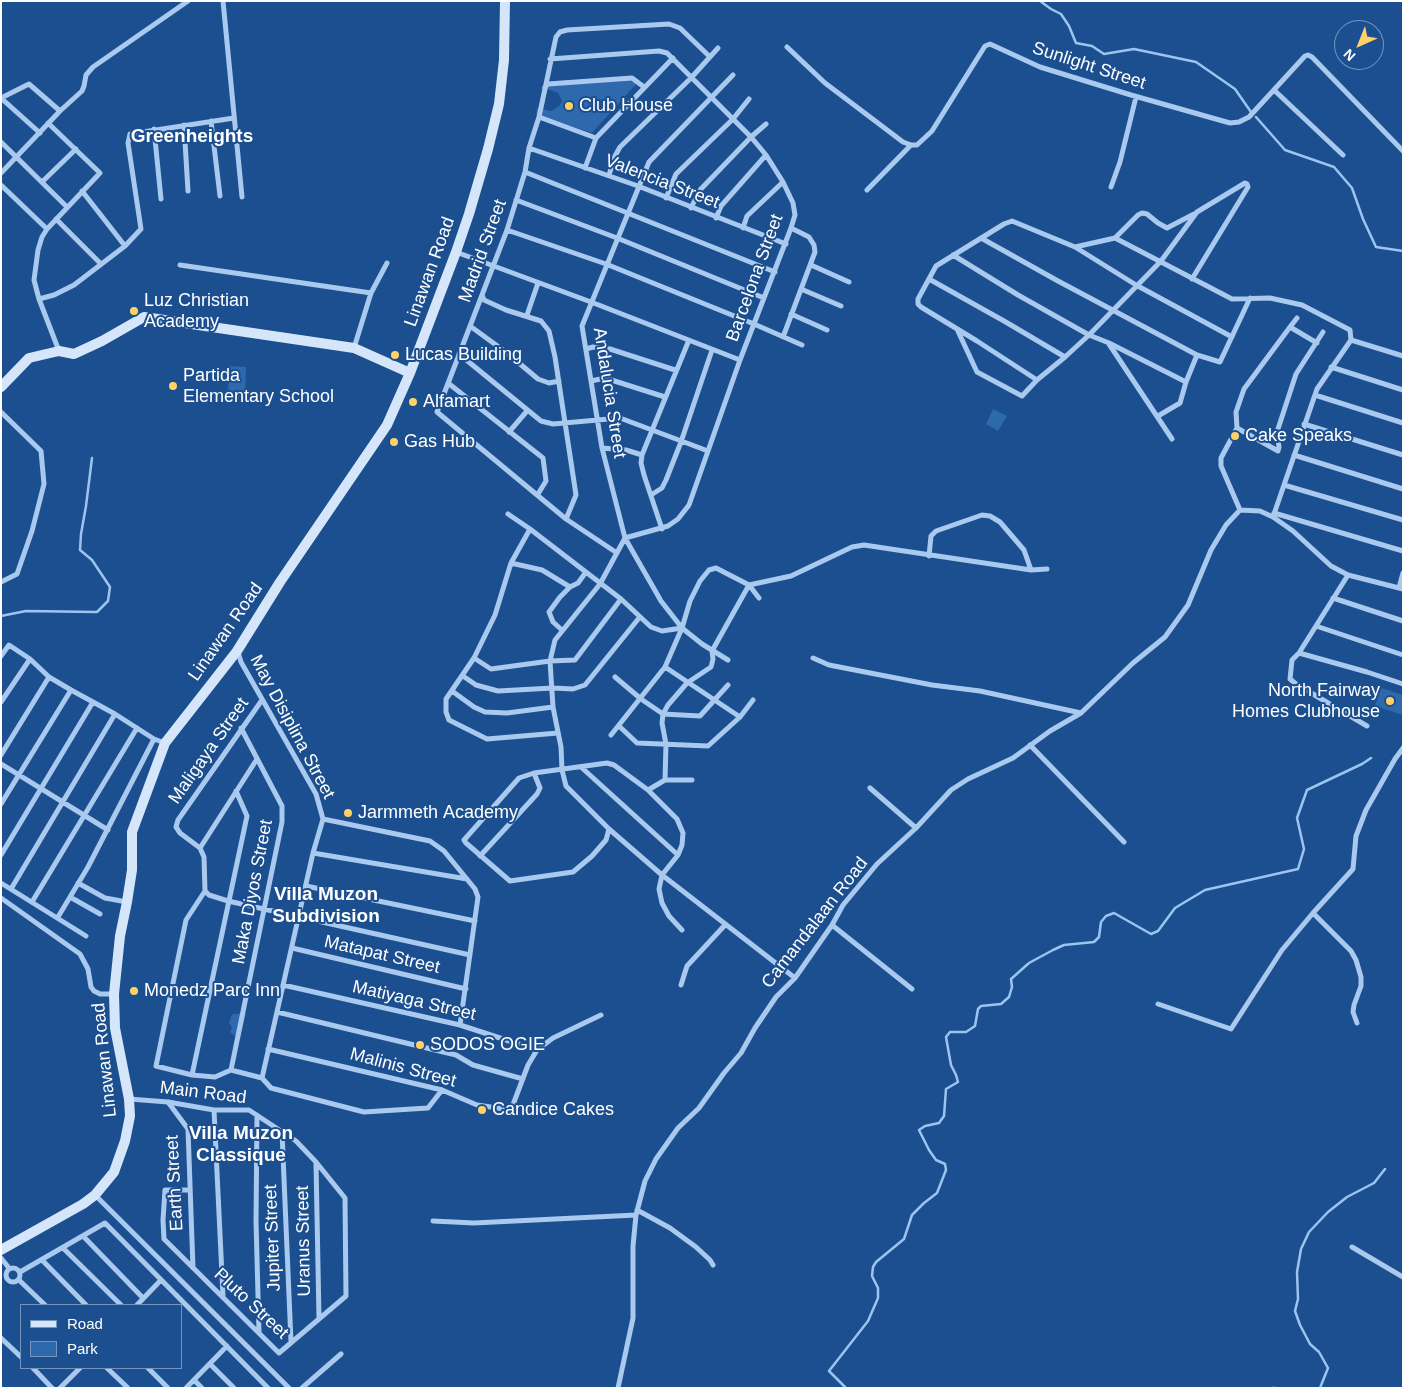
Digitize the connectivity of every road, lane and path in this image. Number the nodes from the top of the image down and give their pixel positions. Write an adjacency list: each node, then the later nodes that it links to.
1 (188, 1): 18 (street)
2 (223, 1): 20 (street)
3 (505, 1): 71 (street, Linawan Road)
4 (787, 47): 31 (street)
5 (718, 48): 6 (street)
6 (709, 56): 8 (street, Madrid Street); 10 (street)
7 (673, 58): 8 (street); 10 (street, Barcelona Street); 12 (street)
8 (550, 59): 11 (street, Madrid Street)
9 (733, 75): 14 (street, Andalucia Street)
10 (690, 78): 14 (street, Barcelona Street); 41 (street)
11 (545, 86): 12 (street); 19 (street, Madrid Street)
12 (644, 87): 29 (street)
13 (1274, 90): 15 (street, Sunlight Street); 34 (street, Sunlight Street); 36 (street)
14 (712, 97): 21 (street, Barcelona Street); 45 (street, Andalucia Street)
15 (1136, 97): 31 (street, Sunlight Street); 46 (street)
16 (1, 98): 18 (street); 27 (street)
17 (749, 99): 21 (street)
18 (60, 110): 23 (street)
19 (538, 117): 29 (street); 32 (street, Madrid Street)
20 (234, 118): 22 (street); 51 (street)
21 (733, 119): 28 (street, Barcelona Street); 52 (street)
22 (210, 121): 25 (street); 50 (street)
23 (48, 123): 27 (street); 33 (street)
24 (766, 124): 28 (street)
25 (184, 125): 26 (street); 48 (street)
26 (154, 129): 53 (street); 69 (street)
27 (40, 133): 37 (street)
28 (751, 137): 35 (street, Barcelona Street); 56 (street)
29 (596, 138): 38 (street)
30 (1, 142): 37 (street)
31 (911, 145): 47 (street)
32 (529, 148): 38 (street, Valencia Street); 39 (street, Madrid Street)
33 (76, 149): 42 (street); 49 (street)
34 (1403, 150)
35 (766, 155): 43 (street, Barcelona Street); 59 (street)
36 (1343, 155)
37 (17, 156): 40 (street); 42 (street)
38 (585, 168): 41 (street, Valencia Street)
39 (525, 172): 54 (street, Madrid Street); 58 (street)
40 (1, 173)
41 (609, 175): 45 (street, Valencia Street)
42 (43, 181): 55 (street)
43 (783, 182): 61 (street); 62 (street, Barcelona Street)
44 (1, 185): 63 (street)
45 (638, 186): 52 (street, Valencia Street); 58 (street, Andalucia Street)
46 (1111, 187)
47 (867, 190)
48 (188, 191)
49 (82, 192): 55 (street); 69 (street)
50 (220, 196)
51 (242, 197)
52 (666, 198): 56 (street, Valencia Street)
53 (161, 200)
54 (516, 200): 64 (street, Madrid Street); 65 (street)
55 (66, 207): 60 (street)
56 (691, 208): 59 (street, Valencia Street)
57 (1197, 212): 67 (street); 73 (street); 81 (street)
58 (626, 214): 65 (street, Andalucia Street); 80 (street)
59 (716, 218): 61 (street, Valencia Street)
60 (56, 219): 63 (street); 75 (street)
61 (743, 228): 68 (street, Valencia Street)
62 (791, 228): 68 (street, Barcelona Street); 78 (street)
63 (47, 229): 91 (street)
64 (507, 230): 76 (street); 79 (street, Madrid Street)
65 (617, 238): 76 (street, Andalucia Street); 89 (street)
66 (981, 238): 70 (street); 72 (street); 94 (street)
67 (1116, 238): 70 (street); 73 (street)
68 (786, 244): 80 (street, Barcelona Street)
69 (125, 246): 75 (street)
70 (1075, 247): 85 (street)
71 (456, 252): 79 (street); 123 (street, Linawan Road)
72 (954, 255): 82 (street); 104 (street)
73 (1161, 261): 81 (street); 85 (street)
74 (387, 263): 87 (street)
75 (101, 264): 91 (street)
76 (606, 264): 92 (street, Andalucia Street); 98 (street)
77 (180, 265): 87 (street)
78 (811, 265): 83 (street); 86 (street)
79 (493, 266): 84 (street); 88 (street, Madrid Street)
80 (775, 272): 89 (street, Barcelona Street)
81 (1192, 279): 90 (street)
82 (928, 280): 101 (street); 119 (street)
83 (849, 282)
84 (538, 283): 92 (street); 96 (street)
85 (1136, 285): 94 (street); 106 (street)
86 (801, 289): 93 (street); 95 (street)
87 (370, 293): 112 (street)
88 (482, 295): 96 (street); 99 (street, Madrid Street)
89 (764, 298): 98 (street, Barcelona Street)
90 (1250, 298): 106 (street); 108 (street)
91 (39, 299): 115 (street)
92 (591, 302): 107 (street); 113 (street, Andalucia Street)
93 (842, 306)
94 (1114, 310): 104 (street); 117 (street)
95 (791, 314): 102 (street); 105 (street)
96 (527, 315): 125 (street)
97 (1297, 318): 100 (street)
98 (754, 324): 105 (street); 120 (street, Barcelona Street)
99 (470, 326): 116 (street, Madrid Street); 125 (street)
100 (1290, 327): 110 (street); 140 (street)
101 (956, 328): 124 (street); 124 (street)
102 (827, 330)
103 (1323, 332): 110 (street)
104 (1089, 335): 109 (street); 119 (street)
105 (782, 337): 111 (street)
106 (1232, 337): 117 (street)
107 (689, 340): 114 (street); 122 (street)
108 (1351, 340): 118 (street); 121 (street)
109 (1109, 343): 127 (street); 135 (street)
110 (1317, 343): 140 (street)
111 (802, 345)
112 (354, 348): 115 (street); 123 (street)
113 (586, 349): 122 (street); 126 (street, Andalucia Street)
114 (712, 350): 120 (street); 144 (street)
115 (60, 351): 129 (street)
116 (459, 354): 128 (street, Madrid Street); 133 (street)
117 (1197, 354): 127 (street)
118 (1403, 356)
119 (1065, 357): 124 (street)
120 (740, 360): 146 (street, Barcelona Street)
121 (1331, 367): 130 (street); 131 (street)
122 (676, 370): 132 (street)
123 (410, 373): 184 (street, Linawan Road)
124 (1037, 380)
125 (559, 381): 137 (street)
126 (591, 381): 132 (street); 136 (street, Andalucia Street)
127 (1186, 382): 135 (street)
128 (448, 383): 142 (street); 152 (street, Madrid Street)
129 (1, 387)
130 (1403, 390)
131 (1315, 395): 138 (street); 139 (street)
132 (665, 398): 141 (street)
133 (527, 411): 137 (street); 142 (street)
134 (1, 412): 171 (street)
135 (1158, 416): 143 (street)
136 (597, 420): 137 (street); 141 (street); 145 (street, Andalucia Street)
137 (565, 423): 157 (street)
138 (1403, 423)
139 (1304, 424): 148 (street); 149 (street)
140 (1237, 428): 154 (street)
141 (653, 430): 144 (street); 147 (street)
142 (509, 432): 152 (street)
143 (1172, 439)
144 (681, 442): 146 (street); 153 (street)
145 (602, 448): 147 (street); 161 (street, Andalucia Street)
146 (708, 451): 160 (street, Barcelona Street)
147 (642, 455): 153 (street)
148 (1294, 455): 150 (street); 151 (street)
149 (1403, 455)
150 (1284, 485): 156 (street); 158 (street)
151 (1403, 489)
152 (538, 494): 157 (street, Madrid Street)
153 (651, 496): 160 (street)
154 (1240, 510): 156 (street); 211 (street, Camandalaan Road)
155 (508, 514): 159 (street)
156 (1273, 515): 162 (street); 170 (street)
157 (566, 519): 163 (street, Madrid Street)
158 (1403, 520)
159 (530, 528): 165 (street); 168 (street)
160 (662, 529): 161 (street, Barcelona Street)
161 (626, 538): 163 (street); 182 (street, Andalucia Street)
162 (1403, 551)
163 (617, 553): 172 (street)
164 (929, 556): 166 (street); 166 (street); 173 (street)
165 (511, 563): 174 (street); 189 (street)
166 (1031, 570): 167 (street)
167 (1048, 570)
168 (586, 572): 172 (street); 174 (street)
169 (1403, 574): 175 (street)
170 (1348, 575): 175 (street); 177 (street)
171 (1, 582)
172 (600, 584): 178 (street); 183 (street)
173 (749, 585): 176 (street); 182 (street); 185 (street)
174 (570, 587): 183 (street)
175 (1401, 589)
176 (759, 598)
177 (1333, 598): 180 (street); 181 (street)
178 (620, 599): 179 (street); 193 (street)
179 (639, 618): 182 (street); 201 (street)
180 (1403, 621)
181 (1316, 626): 186 (street); 187 (street)
182 (682, 628): 185 (street, Andalucia Street); 194 (street)
183 (562, 630): 193 (street)
184 (237, 651): 205 (street, May Disiplina Street); 222 (street, Linawan Road)
185 (712, 651): 192 (street, Andalucia Street); 198 (street)
186 (1299, 653): 199 (street); 216 (street)
187 (1403, 655)
188 (1, 656): 191 (street)
189 (474, 658): 193 (street); 195 (street)
190 (813, 658): 211 (street)
191 (30, 659): 196 (street); 208 (street)
192 (728, 660)
193 (550, 661): 201 (street)
194 (664, 667): 198 (street); 204 (street)
195 (463, 676): 201 (street); 203 (street)
196 (49, 677): 202 (street); 226 (street)
197 (616, 677): 204 (street)
198 (687, 683): 206 (street); 213 (street)
199 (1403, 684)
200 (728, 685): 206 (street)
201 (552, 688): 210 (street)
202 (71, 690): 209 (street); 232 (street)
203 (452, 691): 210 (street); 219 (street)
204 (641, 698): 213 (street); 215 (street)
205 (262, 700): 218 (street, Maligaya Street); 242 (street, May Disiplina Street)
206 (714, 700): 213 (street); 214 (street)
207 (753, 700): 214 (street)
208 (1, 702)
209 (92, 702): 212 (street); 236 (street)
210 (553, 707): 219 (street)
211 (1081, 713): 224 (street, Camandalaan Road)
212 (115, 714): 217 (street); 239 (street)
213 (663, 714): 223 (street)
214 (740, 717): 223 (street)
215 (619, 726): 220 (street); 223 (street)
216 (1366, 726)
217 (137, 728): 221 (street); 241 (street)
218 (241, 728): 227 (street, Maka Diyos Street); 247 (street, Maligaya Street)
219 (558, 733): 230 (street)
220 (611, 735)
221 (154, 739): 222 (street); 245 (street)
222 (165, 743): 263 (street, Linawan Road)
223 (666, 744): 233 (street)
224 (1030, 745): 243 (street, Camandalaan Road); 246 (street)
225 (1403, 748): 265 (street)
226 (1, 755)
227 (257, 759): 238 (street); 264 (street, Maka Diyos Street)
228 (1, 764): 232 (street)
229 (581, 766): 230 (street); 237 (street); 250 (street)
230 (562, 770): 231 (street); 244 (street)
231 (534, 773): 251 (street); 251 (street)
232 (18, 775): 236 (street); 240 (street)
233 (665, 780): 234 (street); 237 (street)
234 (692, 780)
235 (870, 788): 243 (street)
236 (41, 790): 239 (street); 249 (street)
237 (648, 790): 250 (street)
238 (236, 791): 247 (street); 261 (street)
239 (62, 803): 241 (street); 257 (street)
240 (1, 804)
241 (84, 817): 245 (street); 262 (street)
242 (323, 819): 248 (street, May Disiplina Street); 253 (street)
243 (916, 828): 271 (street, Camandalaan Road)
244 (609, 829): 251 (street); 252 (street)
245 (108, 830): 255 (street)
246 (1124, 842)
247 (200, 848): 258 (street)
248 (314, 853): 253 (street); 256 (street, May Disiplina Street)
249 (1, 855)
250 (678, 855): 252 (street)
251 (480, 856)
252 (662, 875): 270 (street); 272 (street)
253 (467, 879): 269 (street)
254 (1, 883): 257 (street)
255 (78, 883): 259 (street); 263 (street)
256 (306, 886): 267 (street, May Disiplina Street); 269 (street)
257 (11, 890): 262 (street)
258 (205, 891): 261 (street); 290 (street)
259 (70, 897): 266 (street); 268 (street)
260 (1, 898): 281 (street)
261 (228, 901): 264 (street); 290 (street)
262 (32, 902): 268 (street)
263 (128, 902): 281 (street, Linawan Road)
264 (264, 909): 267 (street); 289 (street, Maka Diyos Street)
265 (1313, 913): 282 (street); 285 (street)
266 (100, 914)
267 (299, 916): 274 (street, May Disiplina Street); 275 (street)
268 (58, 917): 273 (street)
269 (475, 921): 275 (street)
270 (726, 925): 276 (street); 278 (street)
271 (832, 925): 276 (street, Camandalaan Road); 280 (street)
272 (682, 930)
273 (86, 936)
274 (292, 948): 277 (street, May Disiplina Street); 279 (street, Matapat Street)
275 (470, 954): 279 (street)
276 (795, 978): 302 (street, Camandalaan Road)
277 (283, 985): 283 (street, May Disiplina Street); 286 (street, Matiyaga Street)
278 (681, 985)
279 (466, 989): 286 (street)
280 (912, 989)
281 (114, 994): 294 (street, Linawan Road)
282 (1158, 1004)
283 (277, 1012): 287 (street, May Disiplina Street); 292 (street)
284 (601, 1015): 288 (street, Malinis Street)
285 (1357, 1023)
286 (460, 1025): 288 (street, Matiyaga Street)
287 (268, 1048): 291 (street, May Disiplina Street); 293 (street, Malinis Street)
288 (537, 1050): 292 (street, Malinis Street)
289 (231, 1070): 290 (street); 291 (street)
290 (192, 1075)
291 (262, 1078): 293 (street)
292 (523, 1078): 293 (street, Malinis Street)
293 (442, 1090)
294 (129, 1099): 295 (street, Main Road); 301 (street, Linawan Road)
295 (168, 1102): 296 (street, Main Road); 300 (street, Earth Street)
296 (214, 1110): 297 (street, Main Road); 319 (street)
297 (257, 1115): 298 (street, Main Road); 327 (street)
298 (282, 1132): 299 (street, Main Road); 329 (street, Jupiter Street)
299 (316, 1162): 320 (street, Main Road); 326 (street, Uranus Street)
300 (189, 1190): 312 (street, Earth Street); 312 (street, Pluto Street)
301 (94, 1194): 307 (street, Linawan Road); 347 (street)
302 (636, 1212): 303 (street); 310 (street); 349 (street, Camandalaan Road)
303 (433, 1221)
304 (83, 1236): 306 (street); 317 (street); 321 (street)
305 (1352, 1247): 314 (street)
306 (62, 1248): 309 (street); 324 (street)
307 (1, 1250)
308 (1, 1258): 311 (street)
309 (42, 1260): 313 (street); 323 (street)
310 (713, 1265)
311 (10, 1268): 313 (street); 315 (street)
312 (193, 1268): 319 (street, Pluto Street)
313 (20, 1272): 316 (street)
314 (1403, 1277)
315 (8, 1279): 316 (street); 318 (street)
316 (19, 1280): 322 (street)
317 (161, 1280): 321 (street); 330 (street)
318 (1, 1285)
319 (223, 1296): 327 (street, Pluto Street)
320 (346, 1296): 326 (street, Pluto Street)
321 (143, 1298): 325 (street)
322 (44, 1304)
323 (85, 1304)
324 (120, 1304)
325 (138, 1304)
326 (319, 1318): 329 (street, Pluto Street)
327 (259, 1332): 329 (street, Pluto Street)
328 (1, 1338): 332 (street)
329 (291, 1342)
330 (227, 1346): 333 (street); 346 (street)
331 (341, 1354): 348 (street)
332 (20, 1356)
333 (210, 1364): 338 (street); 345 (street)
334 (34, 1369): 339 (street)
335 (79, 1369): 340 (street)
336 (109, 1369): 341 (street)
337 (149, 1369): 342 (street)
338 (194, 1380): 343 (street); 344 (street)
339 (52, 1388)
340 (60, 1388)
341 (128, 1388)
342 (168, 1388)
343 (186, 1388)
344 (202, 1388)
345 (234, 1388)
346 (268, 1388)
347 (288, 1388)
348 (302, 1388)
349 (618, 1388)

